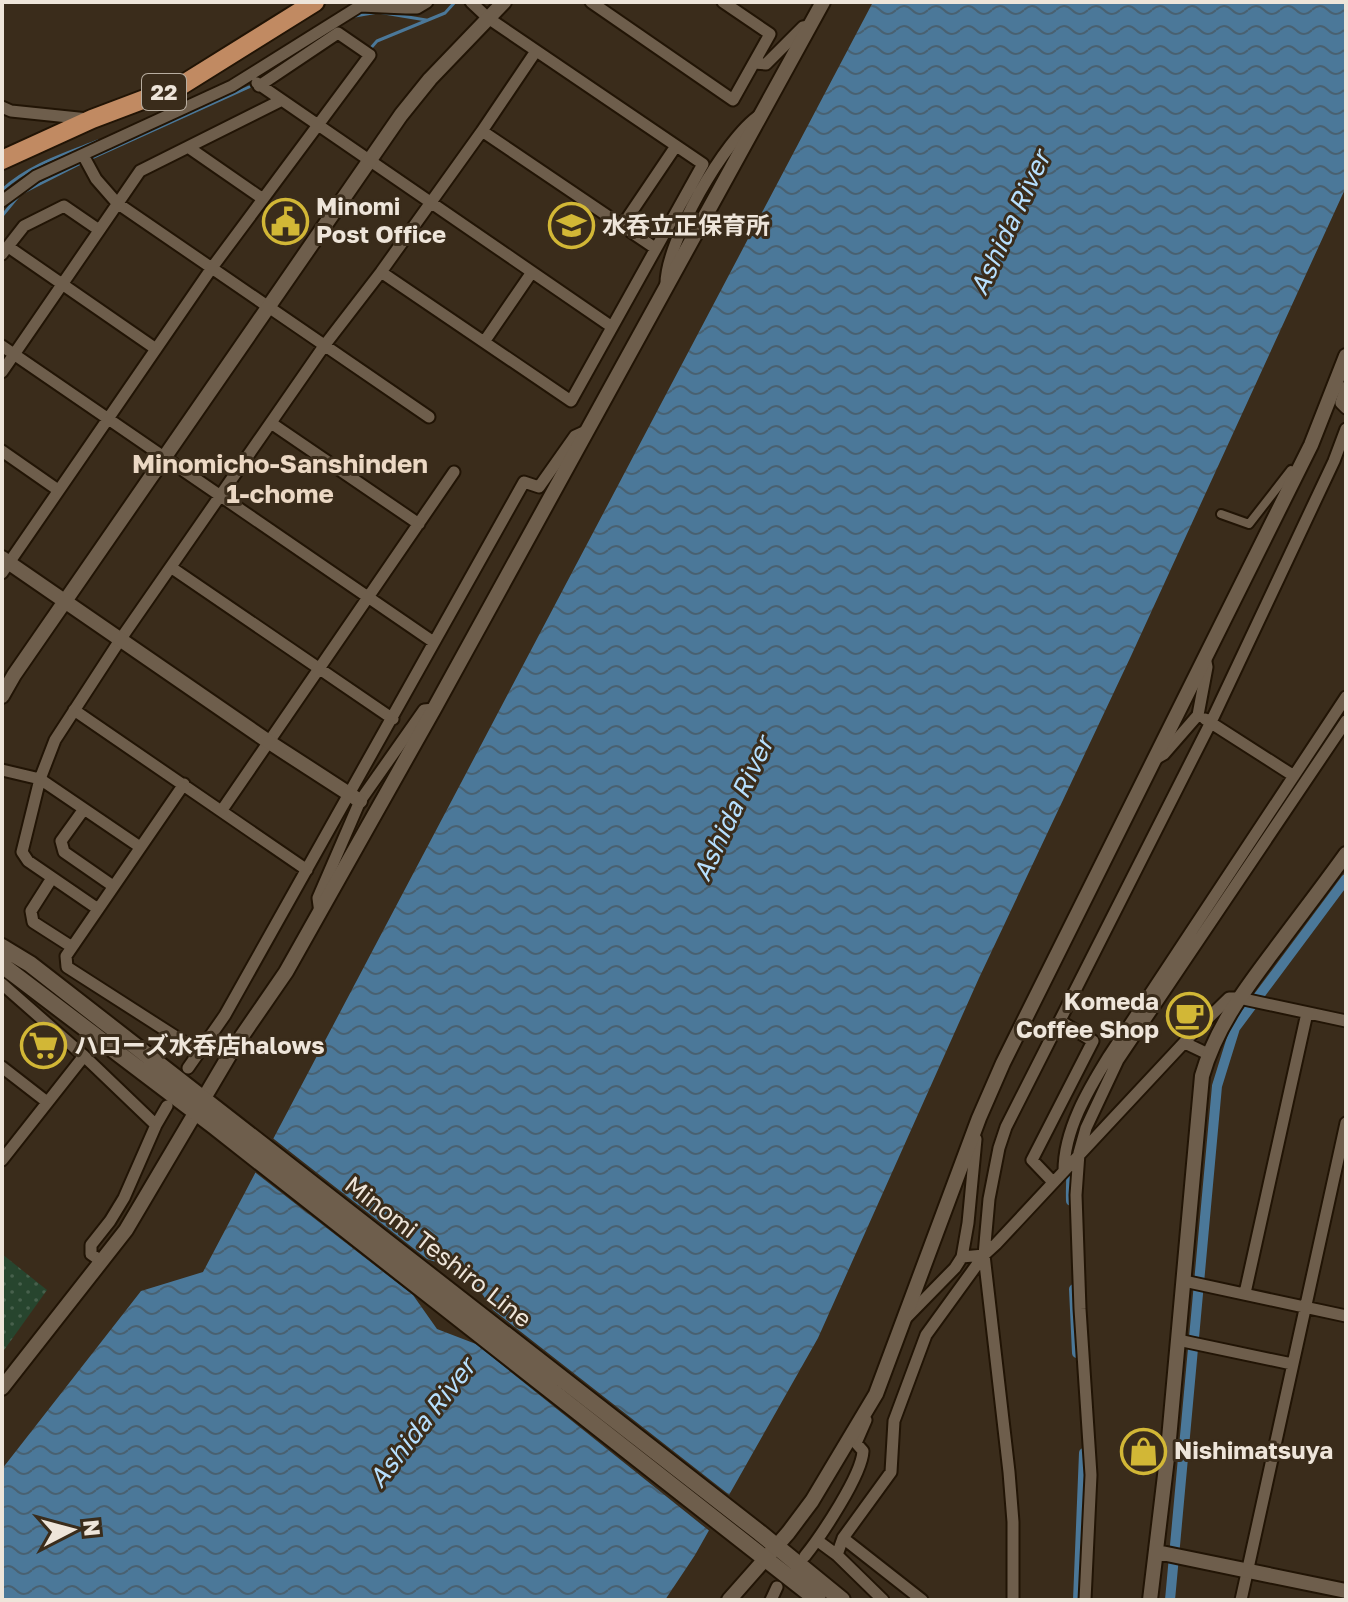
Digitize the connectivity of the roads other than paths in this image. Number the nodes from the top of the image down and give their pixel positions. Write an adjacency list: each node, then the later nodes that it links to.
1 (315, 2): 18 (main road, 22)
2 (427, 2): 11 (street)
3 (471, 2): 8 (street)
4 (504, 2): 8 (street)
5 (591, 2): 12 (street)
6 (723, 2): 12 (street)
7 (823, 2): 9 (street)
8 (488, 18): 10 (street); 25 (street)
9 (809, 26): 12 (street); 17 (street)
10 (536, 51): 20 (street); 21 (street)
11 (277, 60): 13 (street); 14 (street)
12 (754, 63)
13 (257, 84): 14 (street); 15 (street); 19 (street)
14 (232, 86): 23 (street)
15 (280, 101): 19 (street); 22 (street)
16 (2, 107): 18 (street)
17 (761, 115): 26 (street); 39 (street)
18 (92, 119): 24 (main road, 22)
19 (318, 126): 25 (street); 27 (street)
20 (482, 131): 29 (street); 31 (street)
21 (676, 146): 26 (street); 31 (street)
22 (188, 147): 27 (street); 30 (street)
23 (83, 155): 28 (street); 30 (street)
24 (2, 160)
25 (367, 161): 29 (street); 40 (street)
26 (708, 167): 33 (street); 39 (street)
27 (263, 199): 35 (street)
28 (2, 201)
29 (429, 202): 36 (street); 37 (street)
30 (117, 203): 32 (street); 35 (street)
31 (622, 226): 33 (street)
32 (99, 230): 34 (street); 38 (street)
33 (655, 248): 41 (street)
34 (6, 251): 38 (street)
35 (211, 269): 40 (street); 45 (street)
36 (381, 272): 42 (street); 44 (street)
37 (532, 272): 41 (street); 42 (street)
38 (62, 283): 45 (street); 46 (street)
39 (666, 286): 55 (street)
40 (267, 307): 44 (street); 57 (street)
41 (612, 327): 42 (street)
42 (484, 342)
43 (2, 346): 46 (street)
44 (324, 346): 51 (street); 53 (street)
45 (156, 349): 52 (street)
46 (14, 354): 48 (street); 52 (street)
47 (1346, 356): 59 (street)
48 (2, 372)
49 (1346, 387): 50 (street)
50 (1346, 408)
51 (429, 417)
52 (107, 419): 57 (street); 60 (street)
53 (271, 423): 61 (street); 63 (street)
54 (1346, 429): 78 (street)
55 (586, 431): 69 (street); 74 (street)
56 (2, 451): 60 (street)
57 (164, 458): 61 (street); 67 (street)
58 (454, 472): 63 (street)
59 (1298, 473): 62 (street); 70 (street)
60 (58, 490): 64 (street)
61 (220, 497): 65 (street); 66 (street)
62 (1221, 514)
63 (419, 524): 66 (street)
64 (4, 564): 67 (street)
65 (172, 568): 68 (street); 71 (street)
66 (368, 598): 69 (street); 71 (street)
67 (66, 600): 68 (street); 72 (street)
68 (120, 640): 75 (street); 80 (street)
69 (432, 641): 77 (street)
70 (1205, 656): 76 (street); 81 (street)
71 (320, 668): 77 (street); 80 (street)
72 (2, 696)
73 (1346, 697): 79 (street)
74 (434, 709): 86 (street); 95 (street)
75 (74, 710): 84 (street); 85 (street)
76 (1198, 715): 78 (street); 81 (street)
77 (393, 719): 86 (street)
78 (1211, 722): 83 (street); 102 (street)
79 (1340, 723): 83 (street); 116 (street)
80 (269, 742): 86 (street); 88 (street)
81 (1153, 760): 113 (street)
82 (2, 770): 84 (street)
83 (1294, 776): 118 (street)
84 (40, 779): 87 (street); 92 (street)
85 (184, 784): 88 (street); 89 (street)
86 (355, 798): 91 (street); 95 (street)
87 (84, 809): 89 (street); 93 (street)
88 (222, 810): 91 (street)
89 (140, 847): 93 (street)
90 (1346, 854): 100 (street)
91 (307, 870): 105 (street)
92 (52, 878): 94 (street); 97 (street)
93 (113, 886): 94 (street)
94 (98, 909): 97 (street)
95 (320, 914): 112 (street)
96 (2, 947): 112 (main road, Minomi Teshiro Line)
97 (72, 947): 105 (street)
98 (2, 965): 112 (main road, Minomi Teshiro Line)
99 (2, 984): 107 (street)
100 (1239, 998): 101 (street); 104 (street); 106 (street)
101 (1307, 1013): 103 (street); 124 (street)
102 (1060, 1021): 119 (street); 120 (street)
103 (1346, 1021)
104 (1185, 1043): 106 (street); 116 (street)
105 (198, 1051): 109 (street)
106 (1208, 1054): 123 (street)
107 (84, 1056): 110 (street); 115 (street)
108 (2, 1067): 110 (street)
109 (188, 1068)
110 (47, 1102): 117 (street)
111 (167, 1106): 115 (street)
112 (199, 1106): 122 (street); 135 (main road, Minomi Teshiro Line)
113 (979, 1118): 121 (street); 127 (street)
114 (1346, 1123): 125 (street)
115 (156, 1125): 122 (street)
116 (1078, 1154): 118 (street); 148 (street)
117 (2, 1159)
118 (1066, 1169): 119 (street)
119 (1053, 1182): 120 (street)
120 (984, 1255): 121 (street); 132 (street); 147 (street)
121 (962, 1257): 127 (street)
122 (101, 1261): 130 (street)
123 (1184, 1281): 124 (street); 128 (street)
124 (1245, 1293): 125 (street)
125 (1305, 1307): 126 (street); 129 (street)
126 (1346, 1316)
127 (904, 1320): 131 (street)
128 (1178, 1340): 129 (street); 134 (street)
129 (1292, 1364): 138 (street)
130 (2, 1388)
131 (876, 1394): 133 (street); 135 (street)
132 (843, 1538): 136 (street); 146 (street)
133 (818, 1541): 136 (street); 137 (street)
134 (1157, 1552): 138 (street); 149 (street)
135 (769, 1553): 141 (street); 143 (main road, Minomi Teshiro Line); 144 (main road, Minomi Teshiro Line)
136 (837, 1555): 145 (street)
137 (805, 1556)
138 (1248, 1571): 139 (street); 150 (street)
139 (1345, 1586)
140 (777, 1587): 142 (street)
141 (729, 1600)
142 (771, 1600)
143 (818, 1600)
144 (842, 1600)
145 (883, 1600)
146 (922, 1600)
147 (1013, 1600)
148 (1085, 1600)
149 (1150, 1600)
150 (1241, 1600)

